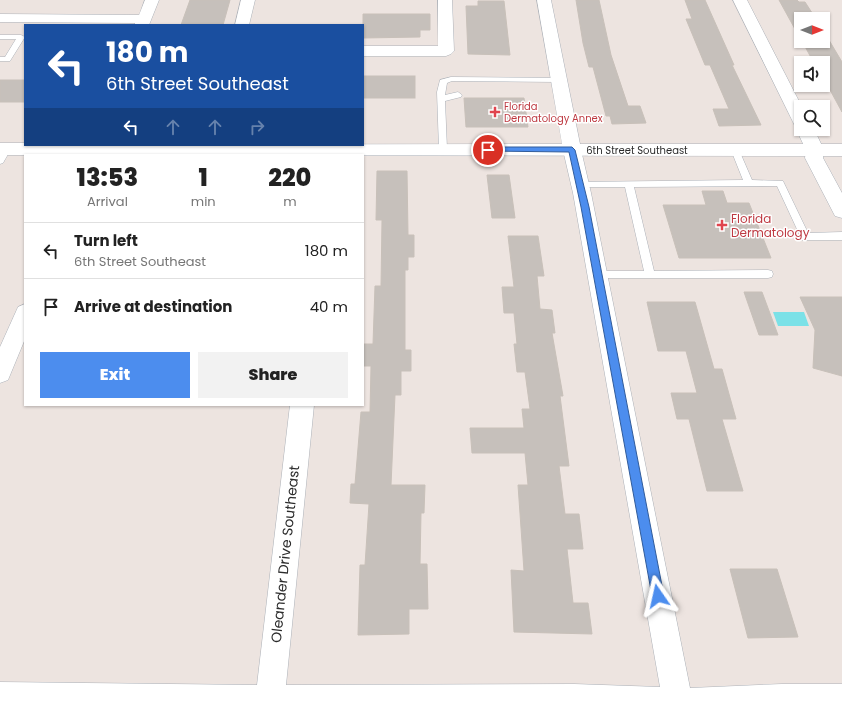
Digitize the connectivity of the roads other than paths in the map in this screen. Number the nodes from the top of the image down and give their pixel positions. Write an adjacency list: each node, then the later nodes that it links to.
1 (152, 0): 7 (street)
2 (248, 0): 8 (street)
3 (445, 0): 10 (street)
4 (544, 0): 13 (street)
5 (740, 0): 17 (street)
6 (0, 18): 7 (street)
7 (143, 22)
8 (242, 24)
9 (0, 37): 11 (lane)
10 (364, 51)
11 (0, 59)
12 (472, 79): 13 (lane); 14 (lane); 16 (lane)
13 (559, 80): 22 (street)
14 (466, 89)
15 (458, 95): 16 (lane)
16 (441, 99): 21 (lane)
17 (794, 108)
18 (808, 136): 24 (street)
19 (294, 147): 20 (street, 6th Street Southeast); 26 (street, 6th Street Southeast)
20 (91, 150): 27 (street, 6th Street Southeast)
21 (443, 150): 22 (street, 6th Street Southeast); 26 (street, 6th Street Southeast)
22 (572, 150): 23 (street, 6th Street Southeast); 29 (street)
23 (735, 150): 24 (street, 6th Street Southeast); 28 (lane)
24 (815, 150): 25 (street, 6th Street Southeast); 31 (street)
25 (842, 150)
26 (331, 152)
27 (2, 153)
28 (749, 183): 30 (lane); 32 (lane)
29 (580, 184): 30 (lane); 34 (street)
30 (629, 184): 35 (lane)
31 (842, 211)
32 (842, 236)
33 (768, 274): 35 (lane)
34 (598, 275): 35 (lane); 42 (street)
35 (650, 275)
36 (24, 315): 37 (street)
37 (0, 373)
38 (302, 406): 41 (street, Oleander Drive Southeast)
39 (0, 697): 41 (street)
40 (842, 699): 42 (street)
41 (270, 702): 42 (street)
42 (678, 703)

